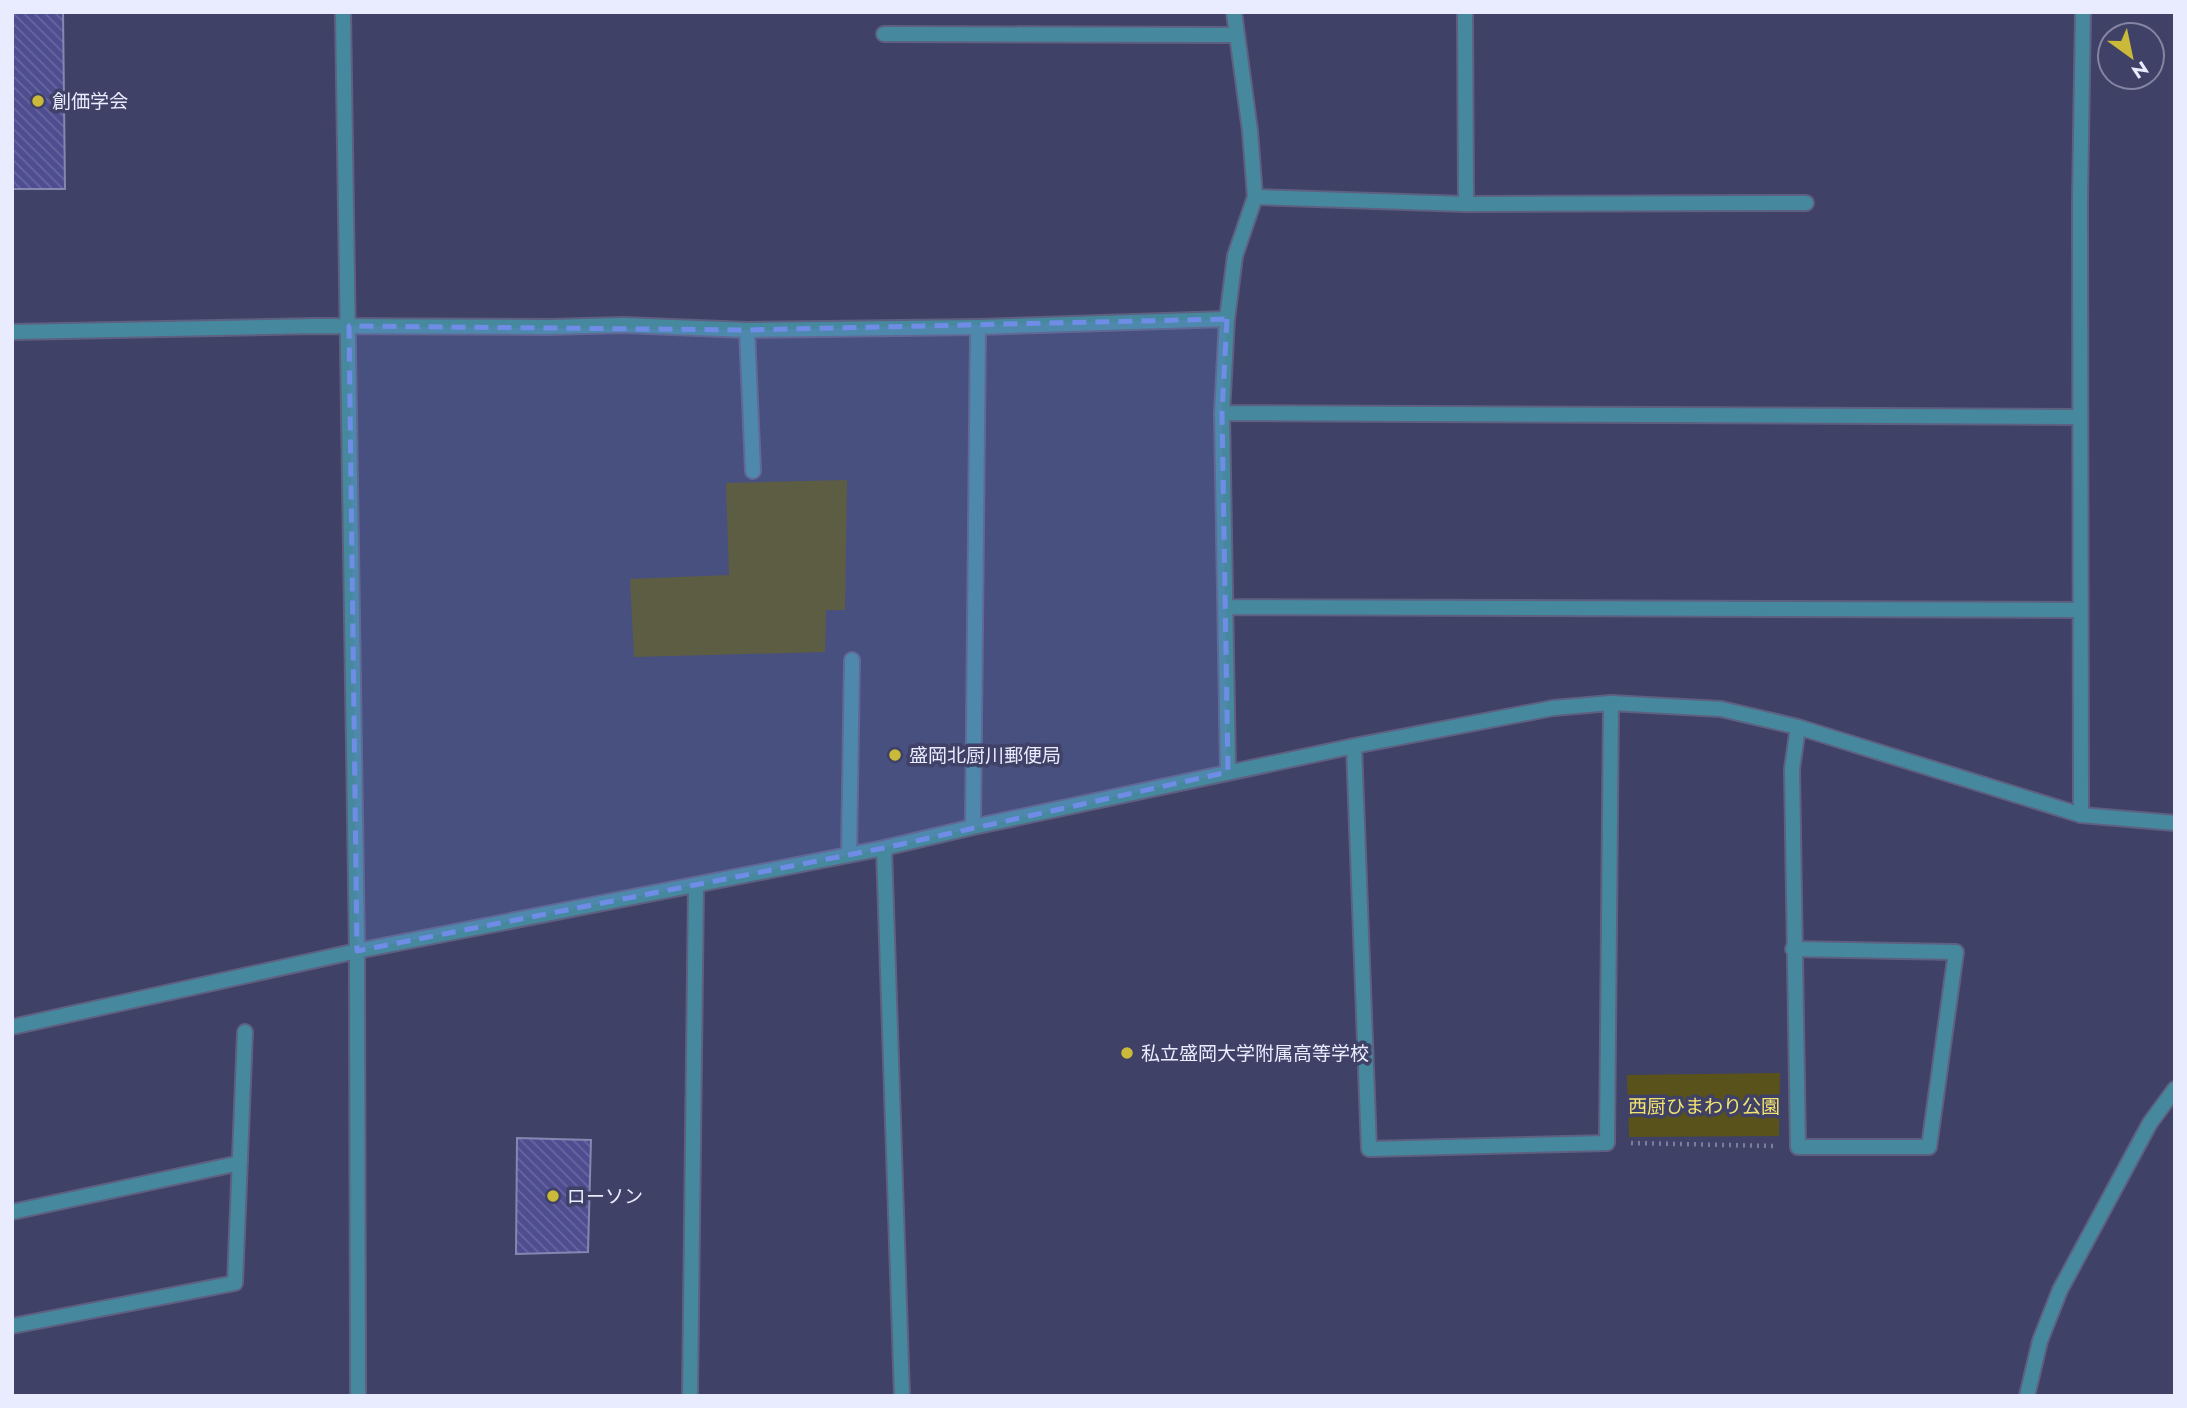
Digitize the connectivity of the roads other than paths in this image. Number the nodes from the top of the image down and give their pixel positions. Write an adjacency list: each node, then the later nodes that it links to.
1 (343, 12): 11 (street)
2 (1234, 12): 6 (street)
3 (1465, 12): 9 (street)
4 (2083, 12): 16 (street)
5 (884, 34): 6 (street)
6 (1236, 35): 7 (street)
7 (1255, 197): 9 (street); 10 (street)
8 (1806, 203): 9 (street)
9 (1466, 204)
10 (1227, 319): 12 (street); 15 (street)
11 (349, 326): 13 (street); 14 (street); 32 (street)
12 (978, 327): 13 (street); 27 (street)
13 (747, 330): 17 (street)
14 (12, 332)
15 (1222, 413): 16 (street); 18 (street)
16 (2080, 417): 19 (street)
17 (753, 471)
18 (1226, 607): 19 (street); 24 (street)
19 (2080, 610): 25 (street)
20 (852, 660): 29 (street)
21 (1611, 704): 22 (street); 23 (street); 23 (street)
22 (1798, 727): 25 (street); 31 (street)
23 (1354, 746): 24 (street)
24 (1228, 772): 27 (street)
25 (2081, 815): 26 (street)
26 (2175, 823)
27 (973, 827): 28 (street)
28 (884, 849): 29 (street); 41 (street)
29 (849, 854): 30 (street)
30 (696, 885): 32 (street); 40 (street)
31 (1793, 949): 31 (street)
32 (357, 951): 33 (street); 39 (street)
33 (12, 1027)
34 (245, 1032): 36 (street)
35 (2175, 1089): 42 (street)
36 (240, 1164): 37 (street); 38 (street)
37 (12, 1212)
38 (12, 1326)
39 (359, 1396)
40 (690, 1396)
41 (902, 1396)
42 (2027, 1396)

